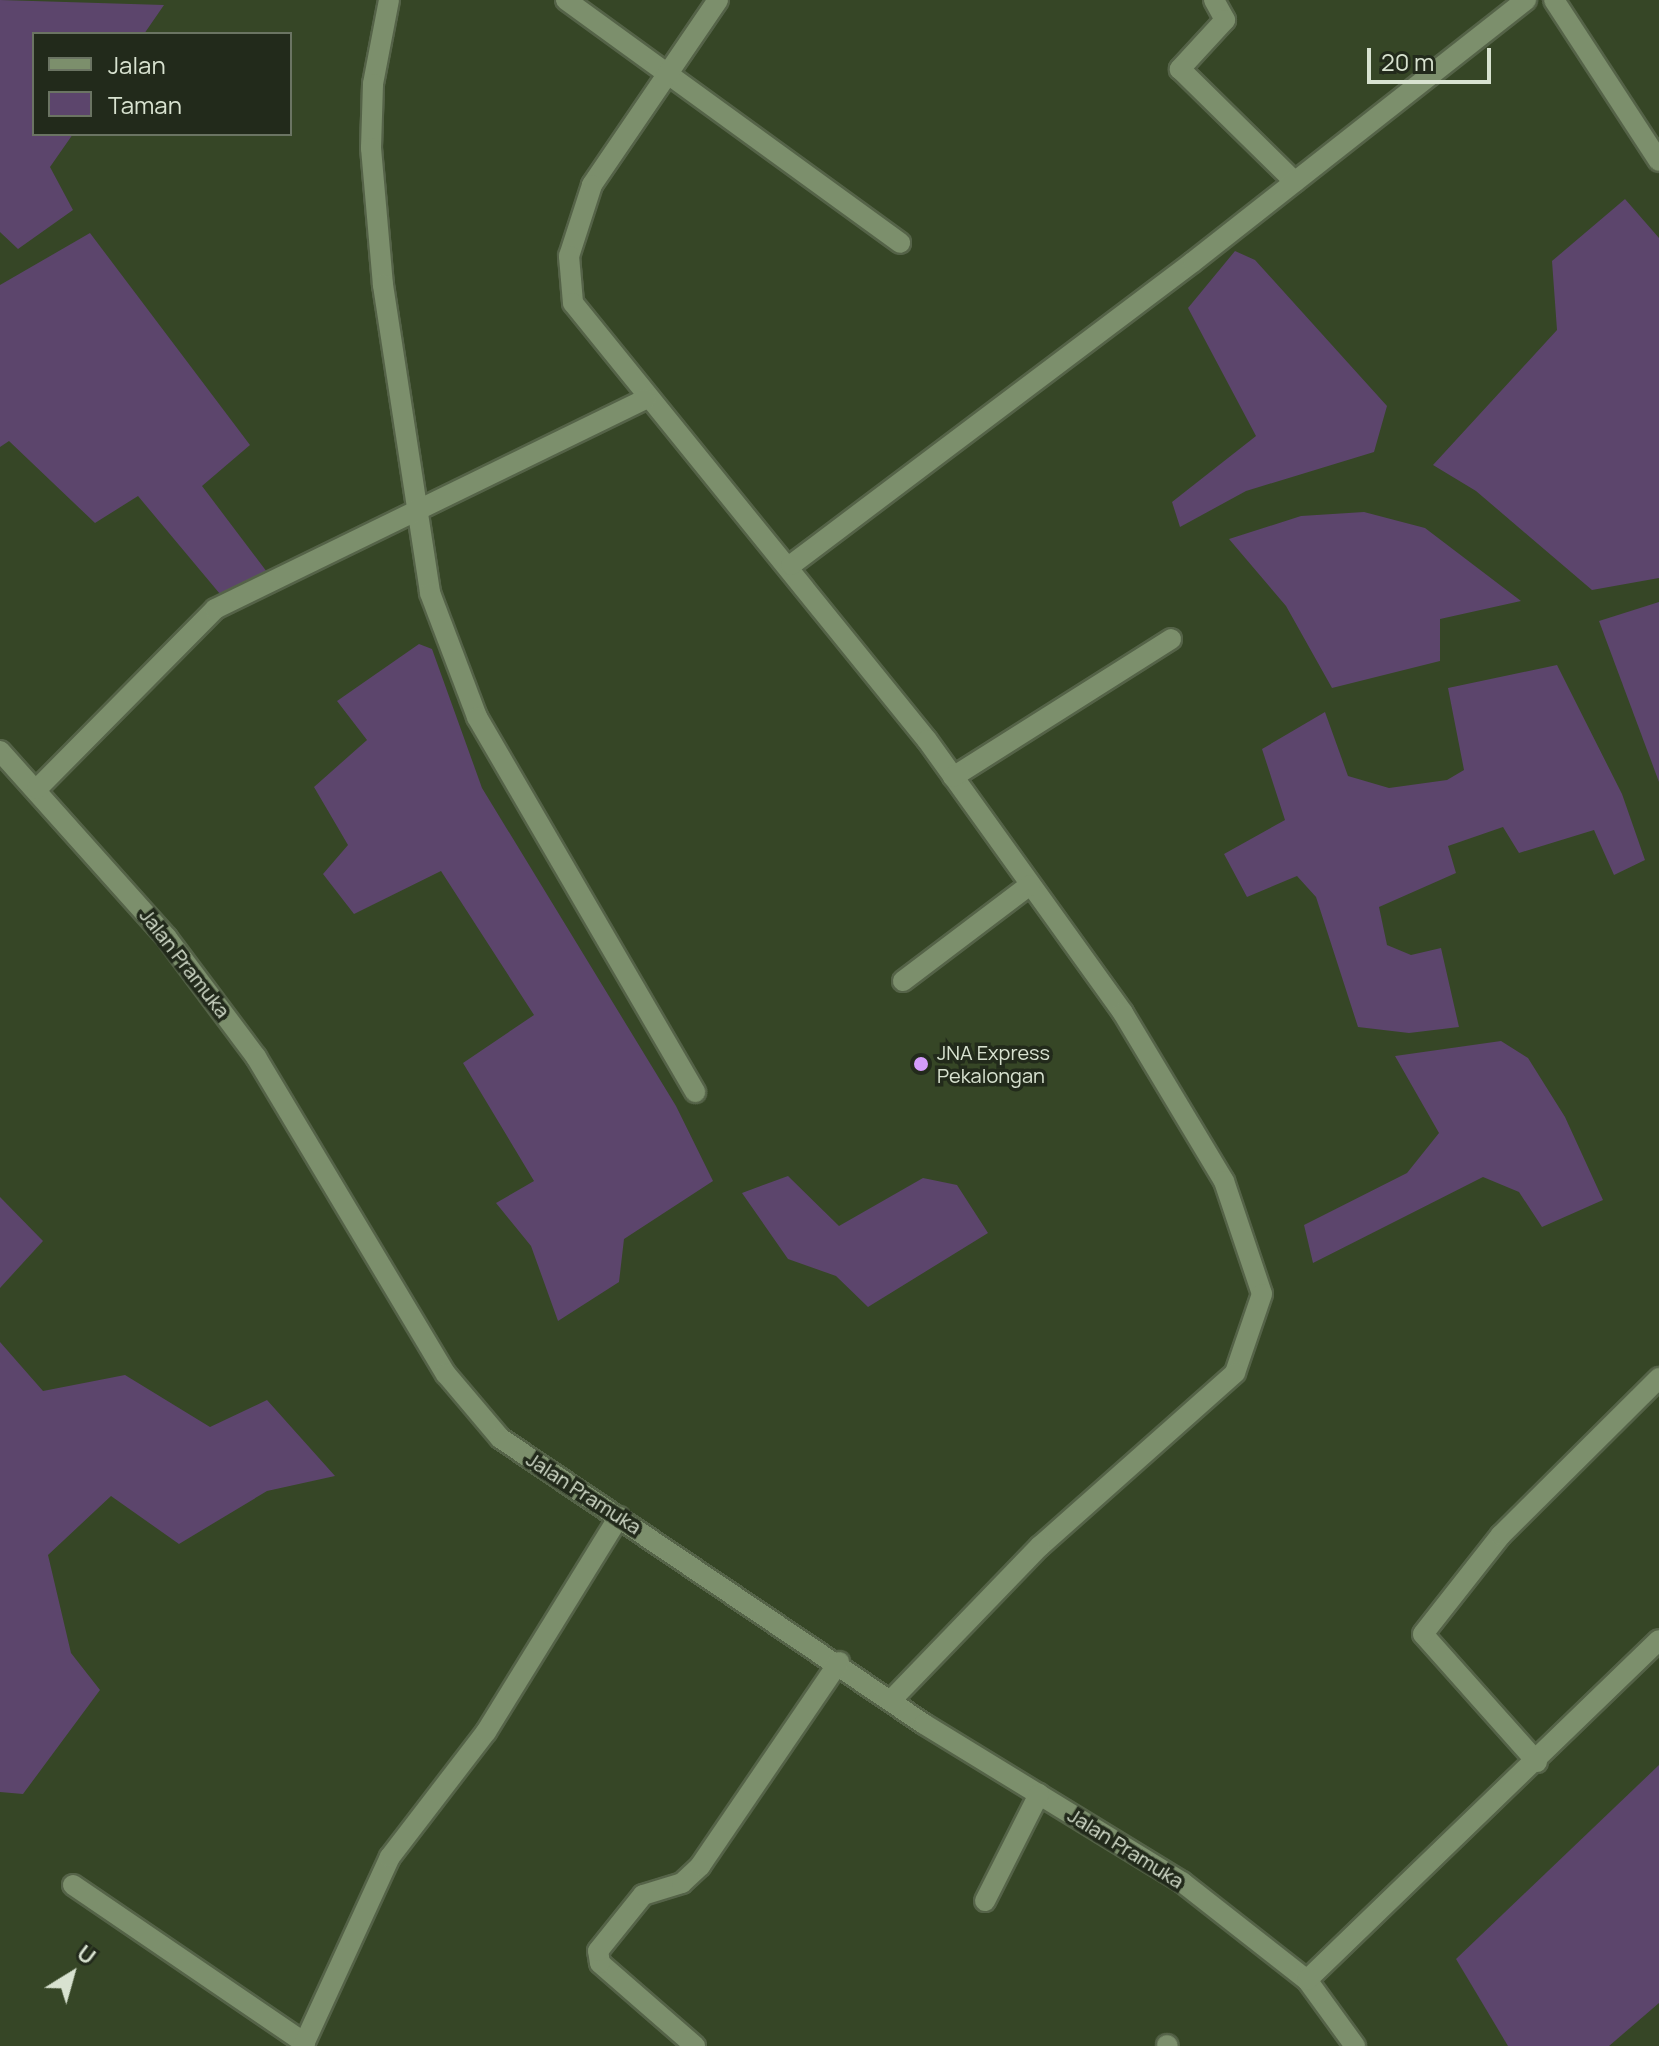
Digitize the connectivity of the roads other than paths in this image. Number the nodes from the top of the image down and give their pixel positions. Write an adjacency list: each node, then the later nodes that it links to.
1 (389, 0): 12 (street)
2 (566, 0): 7 (street)
3 (718, 0): 7 (street)
4 (1214, 0): 9 (street)
5 (1526, 0): 9 (street)
6 (1554, 0): 8 (street)
7 (667, 74): 10 (street); 11 (street)
8 (1659, 161)
9 (1295, 182): 13 (street)
10 (900, 243)
11 (646, 399): 12 (street); 13 (street)
12 (425, 501): 17 (street); 20 (street)
13 (791, 565): 16 (street)
14 (1171, 639): 16 (street)
15 (0, 751): 17 (street, Jalan Pramuka)
16 (953, 777): 18 (street)
17 (37, 789): 22 (street, Jalan Pramuka)
18 (1030, 885): 19 (street); 25 (street)
19 (903, 981)
20 (695, 1092)
21 (1659, 1378): 26 (street)
22 (619, 1517): 24 (street, Jalan Pramuka); 31 (street)
23 (1659, 1640): 26 (street)
24 (839, 1662): 25 (street, Jalan Pramuka); 32 (street)
25 (893, 1698): 27 (street, Jalan Pramuka)
26 (1537, 1762): 30 (street)
27 (1039, 1794): 29 (street); 30 (street, Jalan Pramuka)
28 (73, 1885): 31 (street)
29 (985, 1901)
30 (1307, 1980): 33 (street, Jalan Pramuka)
31 (304, 2045)
32 (695, 2046)
33 (1355, 2046)

